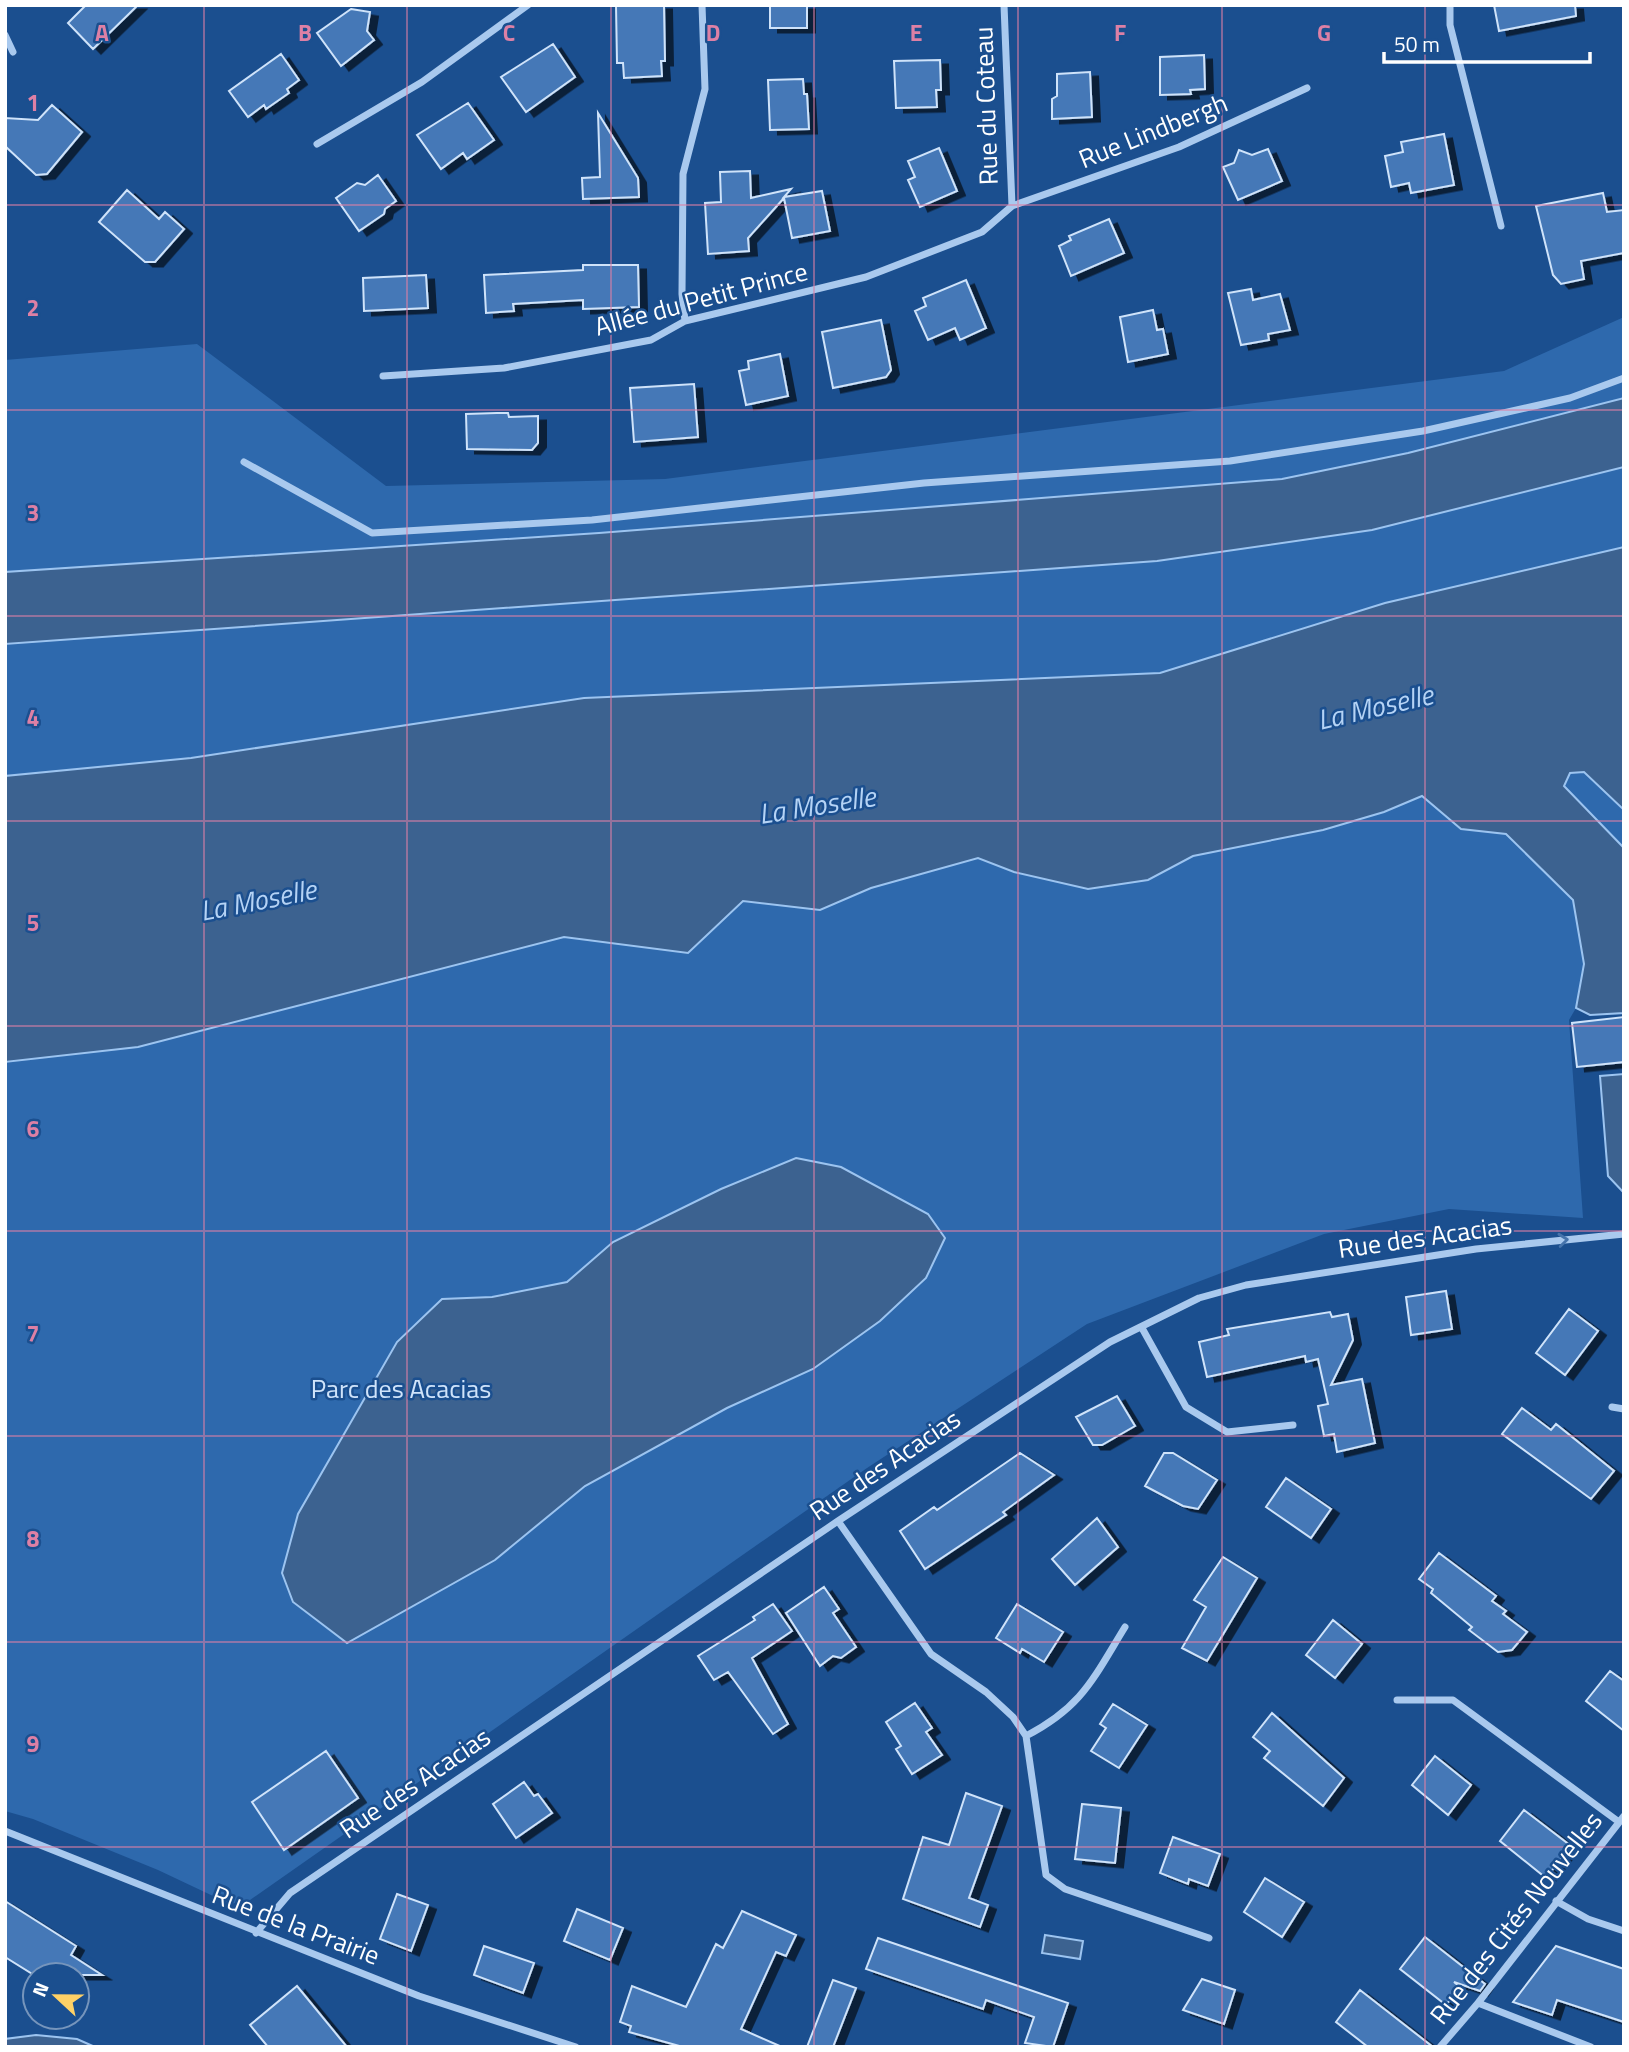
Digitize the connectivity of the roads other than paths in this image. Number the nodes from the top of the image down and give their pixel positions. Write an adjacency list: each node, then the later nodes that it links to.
1 (528, 5): 8 (street)
2 (702, 5): 11 (street)
3 (1004, 5): 9 (street, Rue du Coteau)
4 (1450, 5): 10 (street)
5 (5, 35): 6 (street)
6 (13, 52)
7 (1307, 88): 9 (street, Rue Lindbergh)
8 (317, 145)
9 (1012, 206): 11 (street, Allée du Petit Prince)
10 (1502, 226)
11 (685, 321): 12 (street, Allée du Petit Prince)
12 (383, 376)
13 (1624, 377): 14 (street)
14 (244, 461)
15 (1624, 1234): 16 (street, Rue des Acacias, one-way to 15)
16 (1142, 1328): 19 (street); 20 (street, Rue des Acacias)
17 (1612, 1407): 18 (street)
18 (1624, 1409)
19 (1293, 1425)
20 (838, 1521): 23 (street); 28 (street, Rue des Acacias)
21 (1125, 1627): 23 (street)
22 (1397, 1700): 24 (street)
23 (1026, 1736): 29 (street)
24 (1621, 1819): 26 (street, Rue des Cités Nouvelles)
25 (5, 1831): 28 (street, Rue de la Prairie)
26 (1556, 1902): 27 (street); 30 (street, Rue des Cités Nouvelles)
27 (1624, 1931)
28 (256, 1933): 31 (street, Rue de la Prairie)
29 (1209, 1938)
30 (1478, 2003): 32 (street, Rue des Cités Nouvelles); 33 (street)
31 (576, 2047)
32 (1440, 2047)
33 (1591, 2047)

